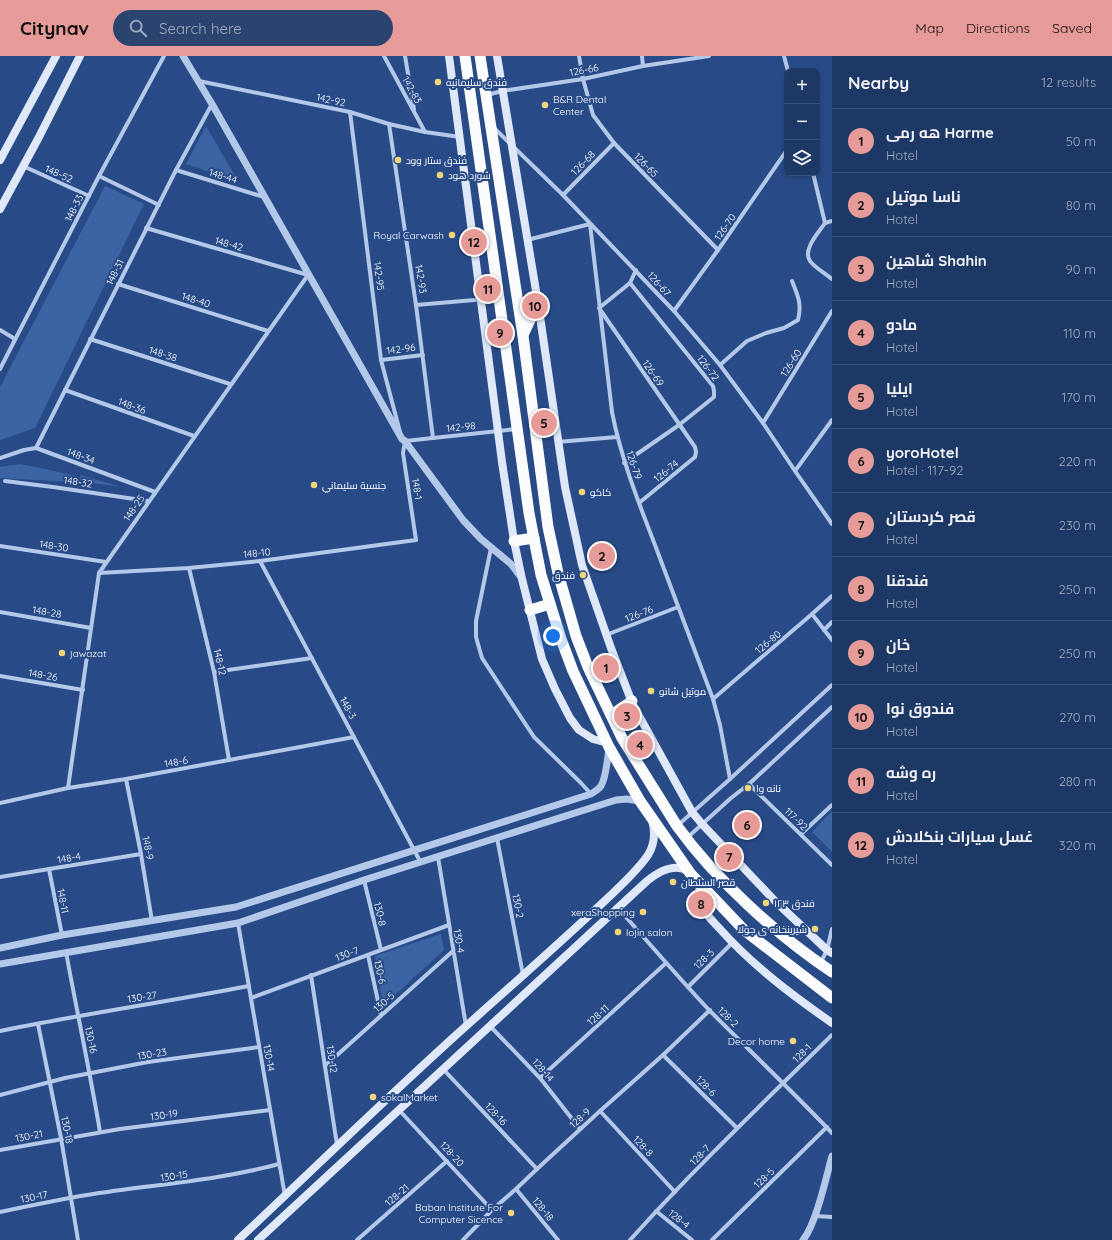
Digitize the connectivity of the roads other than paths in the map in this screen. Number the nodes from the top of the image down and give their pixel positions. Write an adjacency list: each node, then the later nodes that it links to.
1 (56, 56): 31 (main road)
2 (80, 56): 32 (main road)
3 (164, 56): 34 (street, 148-33)
4 (182, 56): 18 (street)
5 (383, 56): 23 (street, 142-83)
6 (405, 56): 23 (street)
7 (449, 56): 27 (main road)
8 (465, 56): 53 (highway)
9 (480, 56): 20 (highway)
10 (497, 56): 19 (main road)
11 (579, 56): 17 (street, 126-65)
12 (642, 56): 15 (street)
13 (709, 56): 15 (street, 126-66)
14 (784, 56): 16 (street)
15 (643, 66): 17 (street, 126-66)
16 (787, 68)
17 (583, 79): 19 (street, 126-66); 28 (street, 126-65)
18 (198, 81): 21 (street); 22 (street, 142-92)
19 (502, 91): 20 (street, 126-66); 29 (main road)
20 (486, 95): 25 (highway)
21 (212, 104): 33 (street, 148-31); 38 (street)
22 (350, 112): 24 (street, 142-92); 66 (street, 142-95)
23 (414, 112): 26 (street, 142-83)
24 (389, 124): 26 (street, 142-92); 56 (street, 142-93)
25 (491, 125): 29 (street, 126-67); 62 (highway)
26 (426, 132): 27 (street, 142-92)
27 (460, 137): 54 (main road)
28 (614, 143): 36 (street, 126-68); 46 (street, 126-65)
29 (512, 145): 36 (street, 126-67); 45 (main road)
30 (784, 154): 46 (street, 126-70)
31 (0, 160)
32 (23, 166): 37 (street, 148-52); 40 (main road)
33 (176, 170): 38 (street, 148-44); 39 (street, 148-31)
34 (99, 176): 37 (street, 148-33); 39 (street)
35 (814, 176): 42 (street)
36 (563, 195): 43 (street, 126-67)
37 (89, 196): 63 (street, 148-33)
38 (265, 197): 48 (street)
39 (159, 204): 44 (street, 148-31)
40 (0, 209)
41 (832, 221): 42 (street)
42 (825, 223): 49 (street)
43 (590, 224): 45 (street); 47 (street, 126-67); 57 (street, 126-79)
44 (146, 228): 48 (street, 148-42); 52 (street, 148-31)
45 (527, 240): 55 (main road)
46 (718, 250): 58 (street, 126-70)
47 (636, 270): 51 (street); 58 (street, 126-67)
48 (308, 274): 61 (street, 148-25); 79 (street)
49 (832, 279)
50 (792, 282): 67 (street)
51 (630, 283): 57 (street); 73 (street, 126-72)
52 (118, 284): 61 (street, 148-40); 64 (street, 148-31)
53 (499, 297): 54 (street); 74 (highway)
54 (480, 299): 56 (street); 75 (main road)
55 (538, 304): 62 (highway); 80 (main road)
56 (416, 305): 65 (street, 142-93)
57 (598, 308): 73 (street, 126-69); 77 (street, 126-79)
58 (674, 311): 67 (street, 126-67)
59 (832, 311): 72 (street, 126-60)
60 (0, 330): 63 (street)
61 (268, 331): 69 (street, 148-25)
62 (523, 336): 91 (highway)
63 (15, 339): 68 (street, 148-33)
64 (90, 339): 69 (street, 148-38); 70 (street, 148-31)
65 (423, 355): 66 (street, 142-96); 78 (street, 142-93)
66 (381, 360): 79 (street, 142-95)
67 (720, 365): 72 (street, 126-67)
68 (0, 369)
69 (230, 384): 76 (street, 148-25)
70 (65, 390): 76 (street, 148-36); 82 (street, 148-31)
71 (832, 420): 85 (street)
72 (763, 422): 85 (street, 126-67)
73 (679, 425): 81 (street, 126-69); 84 (street, 126-72)
74 (518, 429): 75 (street, 142-98); 92 (highway)
75 (498, 431): 78 (street, 142-98); 94 (main road)
76 (194, 436): 87 (street, 148-25)
77 (617, 437): 80 (street); 84 (street, 126-79)
78 (433, 438): 79 (street, 142-98)
79 (404, 440): 93 (street, 148-1); 96 (street)
80 (557, 442): 113 (main road)
81 (696, 447): 89 (street, 126-74)
82 (36, 448): 83 (street); 87 (street, 148-34)
83 (0, 458)
84 (624, 463): 89 (street, 126-79)
85 (794, 471): 90 (street, 126-67)
86 (5, 481): 88 (street, 148-32)
87 (155, 492): 88 (street, 148-25)
88 (148, 501): 100 (street, 148-25)
89 (639, 503): 106 (street, 126-79)
90 (832, 524)
91 (548, 527): 92 (highway); 97 (highway)
92 (533, 534): 94 (highway); 98 (highway)
93 (416, 540): 99 (street, 148-10)
94 (514, 541): 103 (main road)
95 (0, 546): 100 (street, 148-30)
96 (491, 548): 103 (street); 131 (street)
97 (553, 551): 98 (highway); 123 (highway)
98 (537, 554): 105 (highway)
99 (260, 561): 101 (street, 148-10); 115 (street, 148-3)
100 (106, 562): 102 (street, 148-25)
101 (190, 568): 102 (street, 148-10); 116 (street, 148-12)
102 (98, 573): 111 (street, 148-25)
103 (522, 580): 107 (main road)
104 (832, 596): 109 (street, 126-80)
105 (550, 604): 107 (highway); 125 (highway)
106 (678, 607): 113 (street, 126-76); 120 (street, 126-79)
107 (530, 610): 125 (main road)
108 (0, 612): 111 (street, 148-28)
109 (812, 614): 112 (street); 120 (street, 126-80)
110 (832, 622): 112 (street)
111 (91, 628): 119 (street, 148-25)
112 (824, 630): 114 (street)
113 (606, 635): 121 (main road)
114 (832, 640)
115 (312, 658): 116 (street); 124 (street, 148-3)
116 (214, 672): 126 (street, 148-12)
117 (0, 676): 119 (street, 148-26)
118 (832, 685): 128 (street)
119 (83, 690): 130 (street, 148-25)
120 (713, 699): 128 (street, 126-79)
121 (632, 701): 123 (highway); 135 (main road)
122 (832, 707): 129 (street)
123 (611, 715): 138 (highway)
124 (354, 737): 126 (street, 148-6); 142 (street, 148-3)
125 (609, 745): 131 (street); 132 (highway)
126 (229, 760): 127 (street, 148-6)
127 (126, 779): 130 (street, 148-6); 143 (street, 148-9)
128 (730, 779): 135 (street)
129 (749, 784): 137 (street); 139 (street, 117-92)
130 (68, 788): 133 (street, 148-6)
131 (591, 794): 142 (street)
132 (640, 801): 136 (highway); 140 (street)
133 (0, 803)
134 (832, 805): 139 (street)
135 (692, 812): 137 (main road); 138 (street)
136 (652, 819): 148 (highway); 168 (main road)
137 (702, 824): 141 (street); 162 (main road)
138 (677, 826): 141 (highway)
139 (801, 834): 146 (street, 117-92)
140 (497, 838): 144 (street); 171 (street, 130-2)
141 (686, 839): 167 (highway)
142 (414, 850): 145 (street, 148-3); 153 (street)
143 (141, 854): 147 (street, 148-4); 153 (street, 148-9)
144 (438, 857): 145 (street); 155 (street, 130-4)
145 (421, 863): 150 (street)
146 (832, 865)
147 (49, 869): 149 (street, 148-4); 157 (street, 148-11)
148 (690, 873): 151 (highway); 152 (main road)
149 (0, 877)
150 (364, 880): 154 (street); 160 (street, 130-8)
151 (700, 884): 158 (main road); 176 (highway)
152 (618, 908): 165 (street, 128-2); 172 (main road)
153 (152, 921): 157 (street)
154 (238, 923): 163 (street); 173 (street, 130-14)
155 (449, 925): 160 (street, 130-7); 161 (street, 130-4)
156 (832, 929): 162 (street)
157 (62, 935): 159 (street)
158 (732, 943): 174 (street, 128-3); 180 (main road)
159 (0, 948)
160 (381, 950): 164 (street, 130-7)
161 (453, 951): 178 (street, 130-5); 182 (street, 130-4)
162 (830, 951): 167 (street)
163 (66, 952): 166 (street); 179 (street, 130-16)
164 (368, 955): 170 (street, 130-7); 178 (street, 130-6)
165 (666, 963): 174 (street, 128-2); 192 (street, 128-11)
166 (0, 964)
167 (820, 964): 169 (highway)
168 (532, 969): 171 (main road); 172 (main road)
169 (832, 972)
170 (311, 975): 175 (street, 130-7); 188 (street, 130-12)
171 (524, 976): 182 (main road)
172 (540, 980): 183 (main road)
173 (249, 986): 175 (street, 130-14); 179 (street, 130-27)
174 (688, 987): 177 (street, 128-2)
175 (251, 998): 186 (street, 130-14)
176 (832, 998)
177 (710, 1010): 187 (street, 128-9); 194 (street, 128-2)
178 (381, 1015): 188 (street, 130-5)
179 (77, 1016): 181 (street, 130-27); 191 (street, 130-16)
180 (832, 1023)
181 (38, 1024): 184 (street, 130-27); 193 (street, 130-18)
182 (466, 1026): 189 (main road)
183 (490, 1026): 190 (main road); 192 (street, 128-14)
184 (0, 1031)
185 (832, 1035): 194 (street, 128-1)
186 (259, 1047): 191 (street, 130-23); 197 (street, 130-14)
187 (663, 1055): 199 (street, 128-9); 201 (street, 128-6)
188 (325, 1066): 206 (street, 130-12)
189 (420, 1069): 195 (main road); 206 (main road)
190 (443, 1069): 195 (main road); 211 (street, 128-16)
191 (90, 1073): 193 (street, 130-23); 203 (street, 130-16)
192 (540, 1078): 202 (street, 128-14)
193 (49, 1082): 196 (street, 130-23); 205 (street, 130-18)
194 (784, 1082): 200 (street, 128-2); 201 (street, 128-7)
195 (428, 1084): 198 (main road)
196 (0, 1095)
197 (270, 1110): 203 (street, 130-19); 210 (street, 130-14)
198 (400, 1110): 209 (street, 128-20); 223 (main road)
199 (600, 1111): 202 (street, 128-9); 213 (street, 128-8)
200 (827, 1127): 204 (street, 128-2); 229 (street, 128-5)
201 (737, 1128): 213 (street, 128-7)
202 (580, 1129): 211 (street, 128-9)
203 (100, 1132): 205 (street, 130-19)
204 (832, 1133)
205 (61, 1138): 207 (street, 130-21); 215 (street, 130-18)
206 (337, 1145): 214 (main road)
207 (0, 1150)
208 (832, 1156): 219 (street)
209 (447, 1161): 216 (street, 128-20); 224 (street, 128-21)
210 (279, 1164): 214 (street, 130-14); 215 (street, 130-15)
211 (536, 1169): 212 (street, 128-9)
212 (516, 1189): 216 (street, 128-9); 226 (street, 128-18)
213 (675, 1192): 217 (street, 128-7)
214 (285, 1196): 222 (main road)
215 (71, 1198): 218 (street, 130-17); 221 (street, 130-18)
216 (492, 1210): 225 (street, 128-9)
217 (656, 1211): 227 (street, 128-7); 228 (street, 128-4)
218 (0, 1212)
219 (815, 1216): 220 (street); 230 (street)
220 (832, 1217)
221 (78, 1240)
222 (238, 1240)
223 (258, 1240)
224 (356, 1240)
225 (463, 1240)
226 (558, 1240)
227 (630, 1240)
228 (692, 1240)
229 (712, 1240)
230 (803, 1240)

